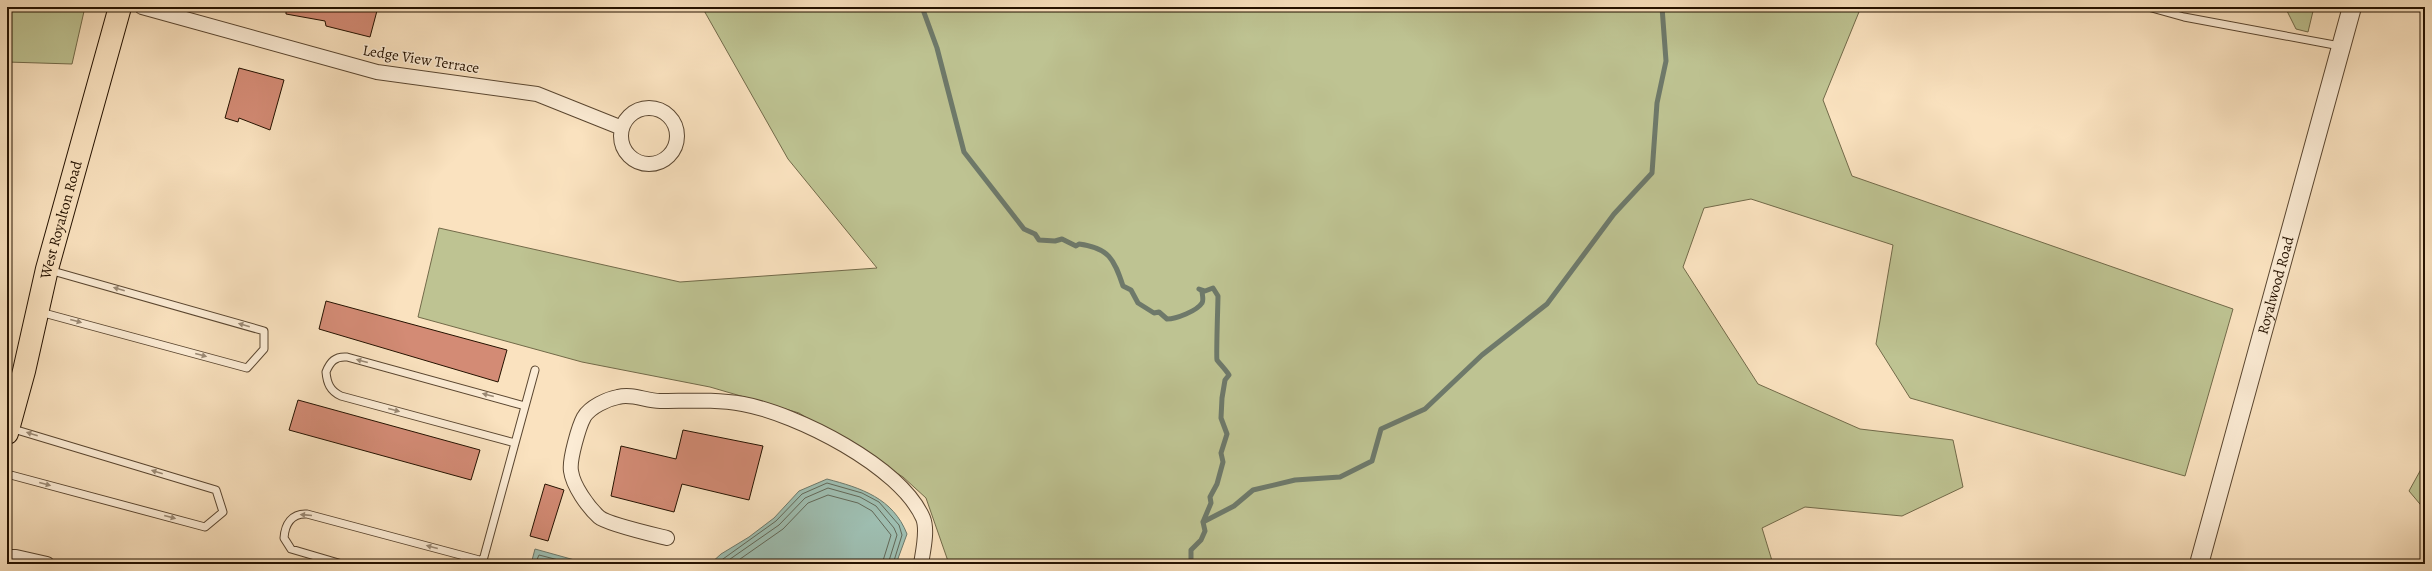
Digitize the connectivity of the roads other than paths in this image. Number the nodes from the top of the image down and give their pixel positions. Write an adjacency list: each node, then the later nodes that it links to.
1 (120, 7): 7 (main road, West Royalton Road)
2 (142, 7): 6 (street, Ledge View Terrace)
3 (2148, 7): 5 (lane)
4 (2352, 7): 5 (street, Royalwood Road)
5 (2340, 46): 20 (street, Royalwood Road)
6 (622, 128)
7 (47, 270): 8 (main road, West Royalton Road); 8 (lane, one-way to 7)
8 (38, 312): 11 (main road, West Royalton Road)
9 (535, 370): 10 (lane)
10 (525, 406): 12 (lane); 12 (lane, one-way to 12)
11 (8, 430): 13 (lane, one-way to 11)
12 (515, 443): 16 (lane)
13 (7, 474)
14 (667, 538): 19 (street)
15 (7, 558): 17 (street)
16 (483, 562): 18 (lane, one-way to 18)
17 (47, 564)
18 (342, 564)
19 (921, 564)
20 (2199, 564)

